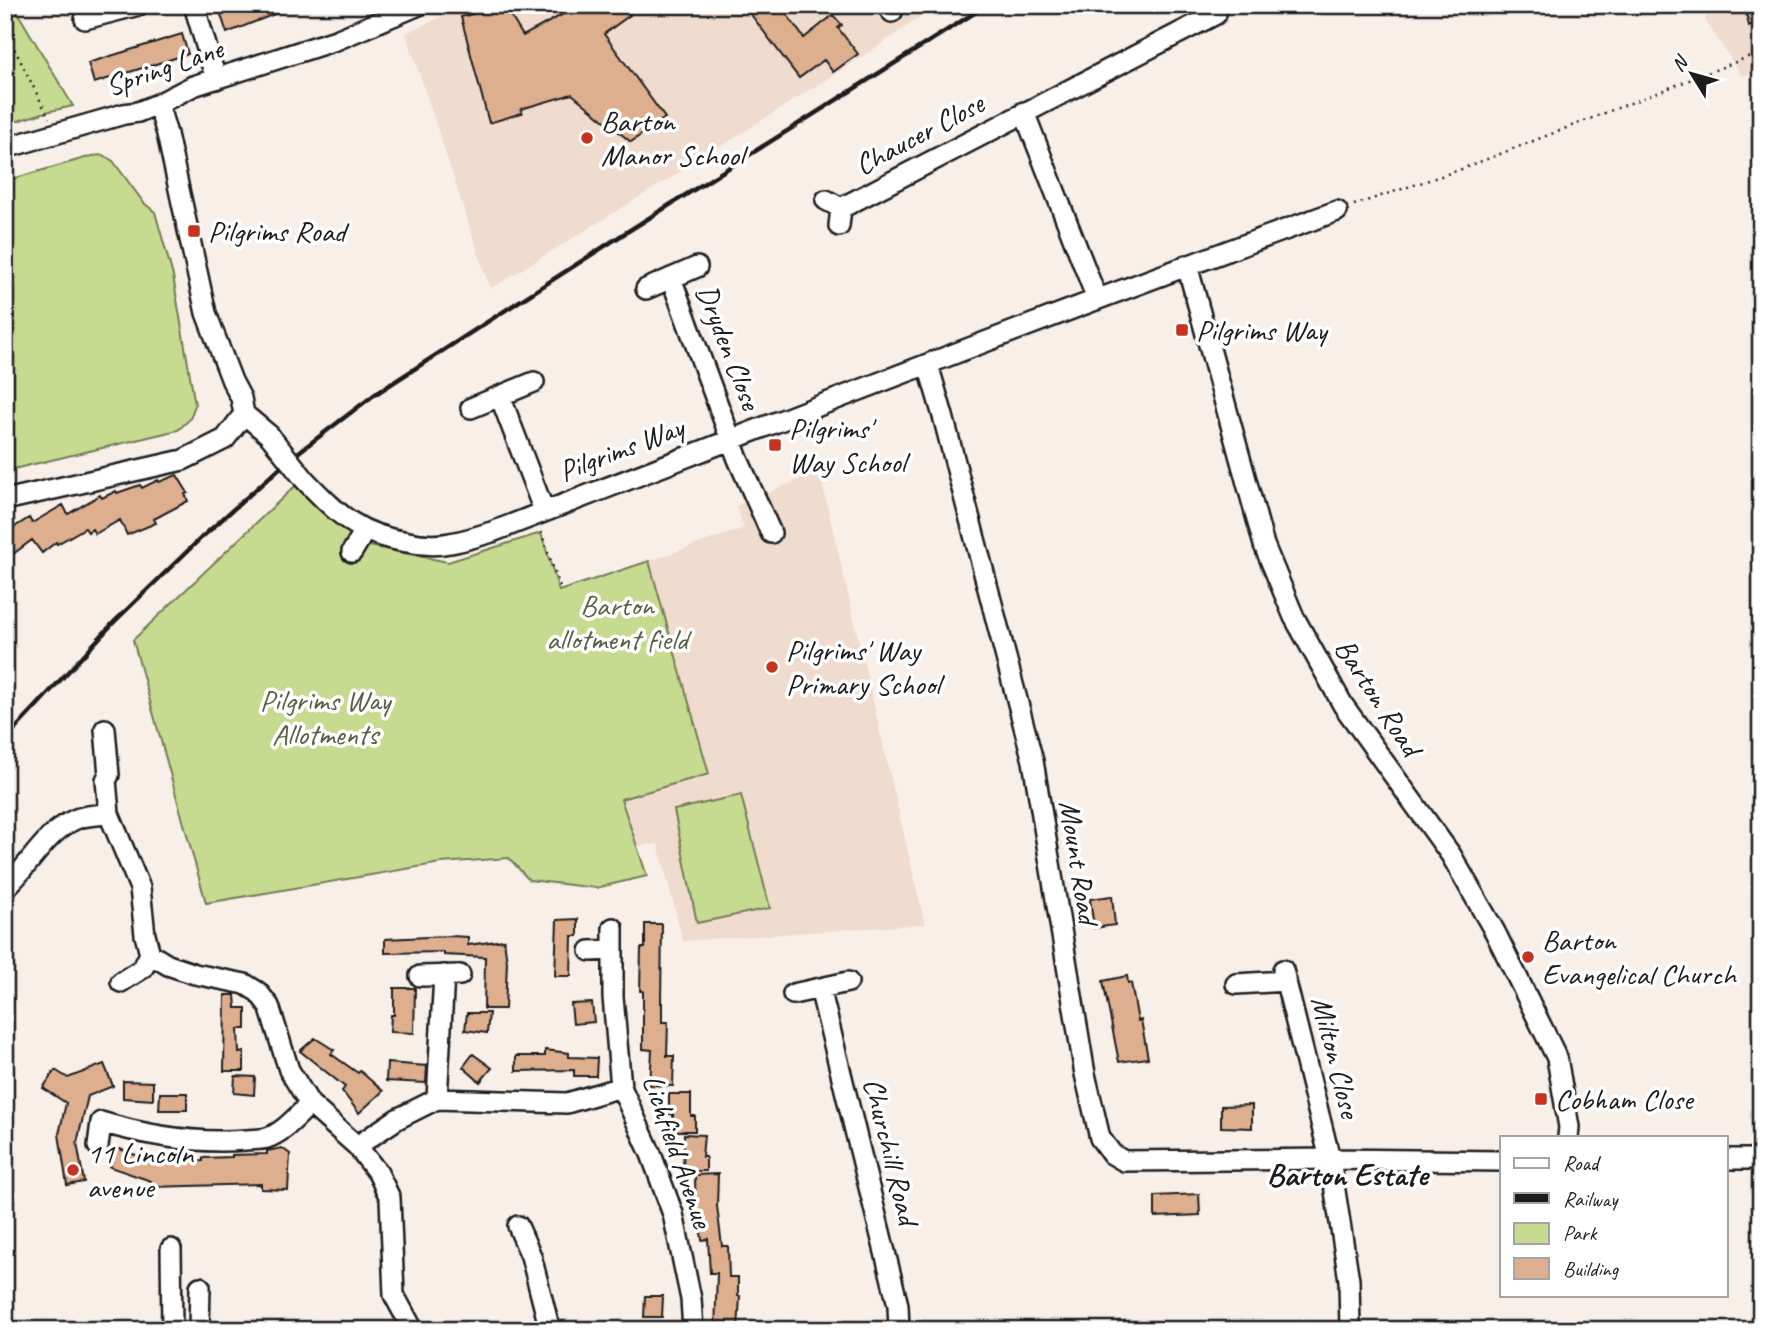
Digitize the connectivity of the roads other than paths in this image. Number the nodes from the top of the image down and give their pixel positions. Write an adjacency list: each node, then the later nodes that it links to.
1 (139, 5): 5 (street)
2 (194, 5): 6 (street)
3 (419, 5): 6 (street, Spring Lane)
4 (1221, 14): 8 (street, Chaucer Close)
5 (85, 19)
6 (216, 79): 7 (street, Spring Lane)
7 (158, 104): 9 (street, Spring Lane); 21 (street)
8 (1024, 112): 10 (street, Chaucer Close); 16 (street, Chaucer Close)
9 (5, 148)
10 (836, 211)
11 (1337, 211): 12 (street, Pilgrims Way)
12 (1187, 265): 16 (street, Pilgrims Way); 44 (street, Barton Road)
13 (697, 267): 14 (street, Dryden Close)
14 (671, 278): 15 (street, Dryden Close); 22 (street, Dryden Close)
15 (646, 289)
16 (1097, 299): 17 (street, Pilgrims Way)
17 (928, 365): 22 (street, Pilgrims Way); 47 (street, Mount Road)
18 (534, 382): 19 (street)
19 (500, 396): 20 (street); 24 (street)
20 (471, 408)
21 (244, 414): 23 (street); 25 (street, Pilgrims Way, bridge)
22 (732, 438): 24 (street, Pilgrims Way); 26 (street, Dryden Close)
23 (5, 500)
24 (539, 513): 25 (street, Pilgrims Way)
25 (364, 532): 27 (street)
26 (771, 533)
27 (352, 552)
28 (105, 729): 29 (street)
29 (109, 814): 30 (street); 34 (street)
30 (5, 888)
31 (613, 928): 32 (street, Lichfield Avenue)
32 (613, 950): 33 (street); 41 (street, Lichfield Avenue)
33 (590, 951)
34 (150, 954): 36 (street); 43 (street)
35 (420, 976): 42 (street)
36 (121, 982)
37 (848, 982): 39 (street)
38 (1236, 984): 47 (street, Milton Close)
39 (820, 988): 40 (street); 59 (street, Churchill Road)
40 (793, 994)
41 (621, 1087): 42 (street); 58 (street, Lichfield Avenue)
42 (437, 1099): 46 (street)
43 (310, 1104): 45 (street); 46 (street)
44 (1568, 1136)
45 (98, 1146)
46 (357, 1146): 56 (street)
47 (1331, 1159): 50 (street); 60 (street)
48 (1728, 1159): 49 (street)
49 (1761, 1159)
50 (1500, 1161)
51 (518, 1226): 57 (street)
52 (171, 1249): 54 (street)
53 (200, 1287): 55 (street)
54 (172, 1330)
55 (198, 1330)
56 (413, 1330)
57 (550, 1330)
58 (693, 1330)
59 (899, 1330)
60 (1350, 1330)

